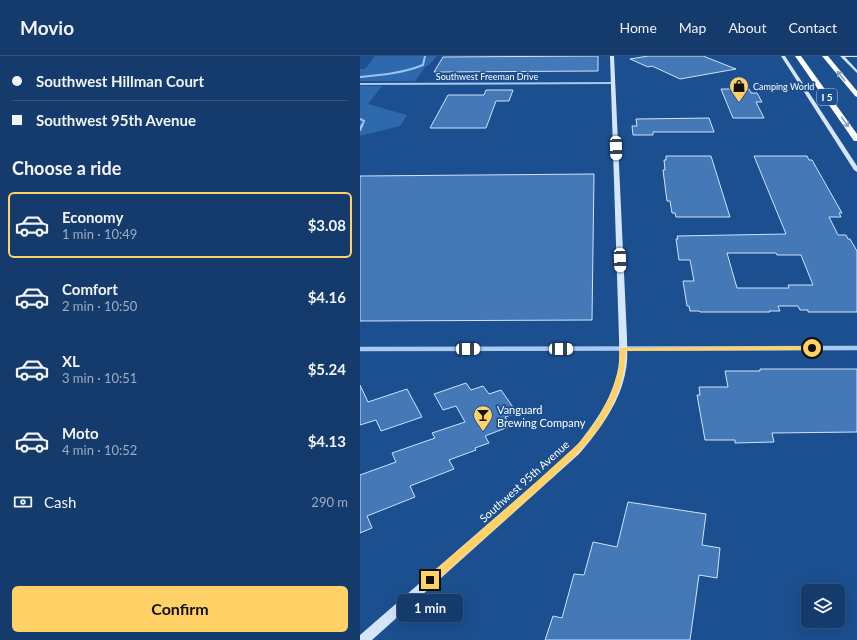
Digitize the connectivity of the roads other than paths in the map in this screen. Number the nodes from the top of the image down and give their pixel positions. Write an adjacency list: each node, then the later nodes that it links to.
1 (612, 56): 8 (main road, Southwest 95th Avenue)
2 (783, 56): 12 (main road)
3 (798, 56): 11 (highway, I 5, one-way to 11)
4 (825, 56): 10 (highway, I 5, one-way to 4)
5 (843, 56): 6 (main road); 7 (main road)
6 (857, 56)
7 (857, 72)
8 (614, 83): 9 (street, Southwest Freeman Drive); 15 (main road, Southwest 95th Avenue)
9 (360, 84)
10 (857, 95)
11 (857, 139)
12 (857, 170)
13 (857, 348): 15 (street)
14 (360, 349): 15 (street)
15 (623, 349): 16 (main road, Southwest 95th Avenue)
16 (363, 640)

